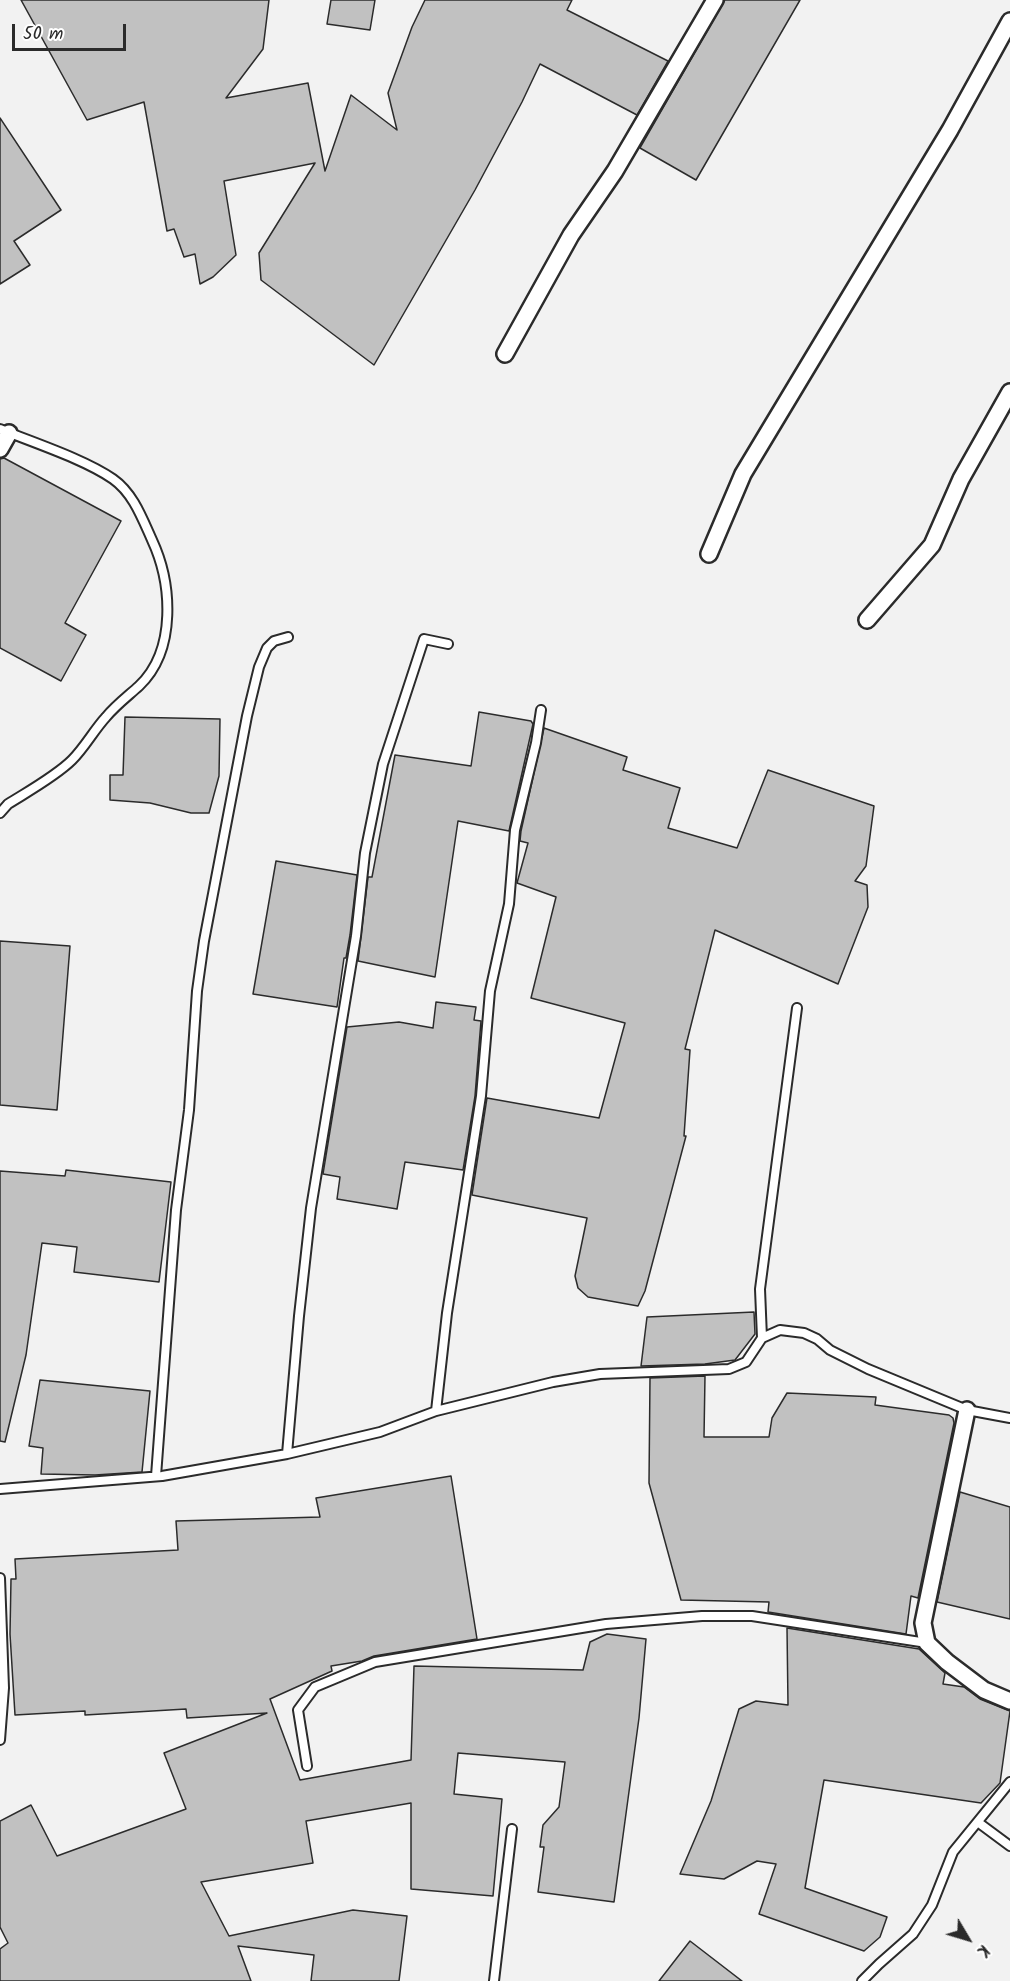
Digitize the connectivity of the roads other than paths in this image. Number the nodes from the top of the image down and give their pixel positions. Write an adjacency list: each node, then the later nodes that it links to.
1 (715, 0): 3 (street)
2 (1010, 21): 7 (street)
3 (505, 354)
4 (1010, 392): 8 (street)
5 (5, 431): 6 (street); 12 (lane)
6 (0, 449)
7 (708, 554)
8 (867, 620)
9 (288, 637): 19 (lane)
10 (448, 644): 18 (lane)
11 (541, 710): 16 (lane)
12 (0, 813)
13 (797, 1008): 14 (lane)
14 (762, 1338): 15 (lane); 16 (lane)
15 (967, 1410): 17 (lane); 22 (street)
16 (436, 1411): 18 (lane)
17 (1010, 1418)
18 (286, 1454): 19 (lane)
19 (156, 1476): 20 (lane)
20 (0, 1489)
21 (0, 1578): 24 (lane)
22 (927, 1643): 23 (street); 25 (lane)
23 (1010, 1701)
24 (0, 1740)
25 (308, 1766)
26 (1010, 1782): 27 (lane)
27 (979, 1823): 29 (lane); 31 (lane)
28 (512, 1829): 30 (lane)
29 (1010, 1846)
30 (494, 1981)
31 (862, 1981)

